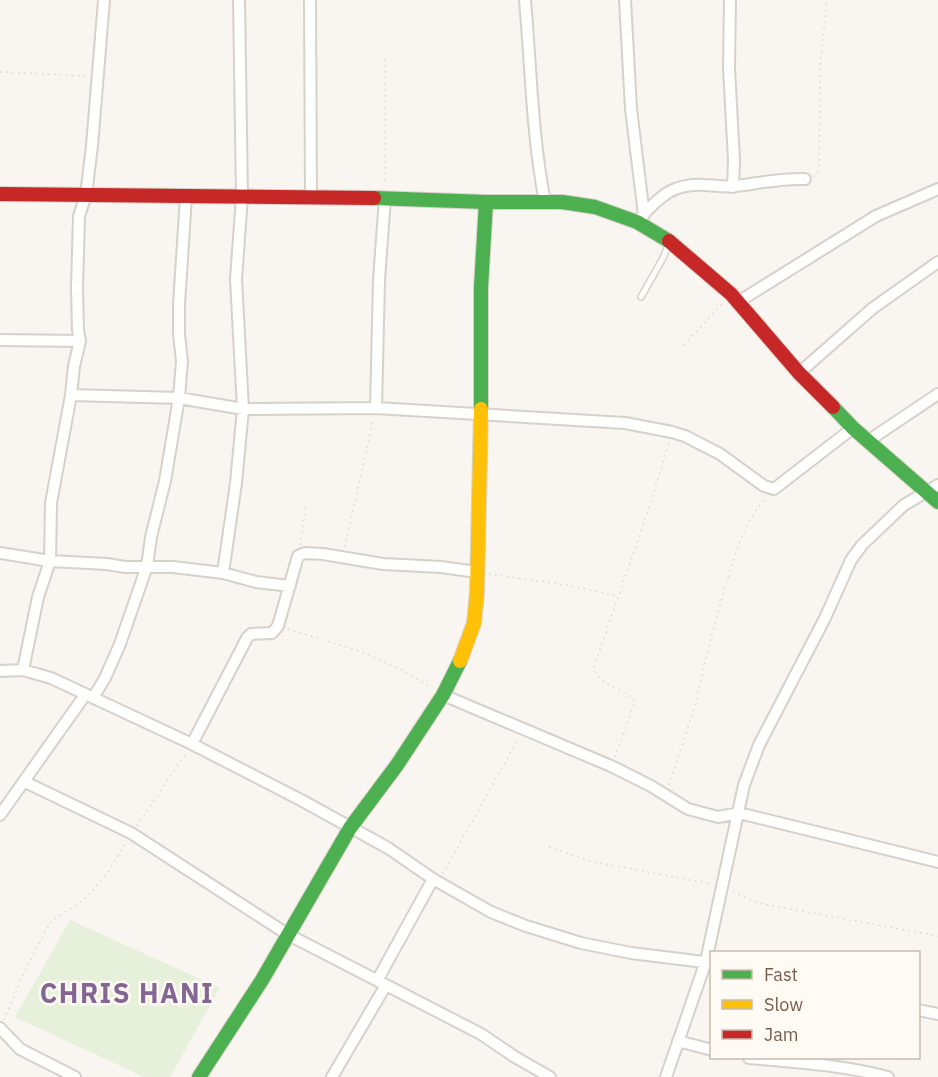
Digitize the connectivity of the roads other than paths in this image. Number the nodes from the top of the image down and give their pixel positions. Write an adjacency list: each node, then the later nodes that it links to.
1 (104, 0): 11 (street)
2 (239, 0): 13 (street)
3 (310, 0): 14 (street)
4 (525, 0): 17 (street)
5 (625, 0): 18 (street)
6 (730, 0): 8 (street)
7 (805, 179): 8 (street)
8 (733, 187): 18 (street)
9 (938, 189): 22 (street)
10 (0, 194): 11 (street)
11 (86, 195): 12 (street); 24 (street)
12 (186, 197): 13 (street); 28 (street)
13 (242, 197): 14 (street); 30 (street)
14 (311, 197): 15 (street)
15 (385, 198): 16 (street); 29 (street)
16 (486, 202): 17 (street); 31 (street)
17 (545, 202): 18 (street)
18 (640, 218): 19 (street)
19 (669, 241): 21 (lane); 22 (street)
20 (938, 262): 25 (street)
21 (641, 297)
22 (734, 298): 25 (street)
23 (0, 340): 24 (street)
24 (80, 341): 27 (street)
25 (799, 373): 32 (street)
26 (938, 394): 33 (street)
27 (71, 395): 28 (street); 38 (street)
28 (179, 398): 30 (street); 39 (street)
29 (376, 408): 30 (street); 31 (street)
30 (243, 409): 41 (street)
31 (481, 414): 32 (street); 40 (street)
32 (853, 428): 33 (street)
33 (868, 441): 35 (street)
34 (938, 485): 35 (street)
35 (925, 492): 36 (street); 49 (street)
36 (938, 502)
37 (0, 553): 38 (street)
38 (50, 561): 39 (street); 43 (street)
39 (147, 566): 41 (street); 46 (street)
40 (477, 572): 42 (street); 45 (street)
41 (223, 573): 42 (street)
42 (290, 586): 47 (street)
43 (23, 670): 44 (street); 46 (street)
44 (0, 671)
45 (443, 695): 49 (street); 51 (street)
46 (89, 696): 47 (street); 48 (street)
47 (192, 744): 51 (street)
48 (24, 782): 50 (street); 54 (street)
49 (739, 813): 52 (street); 55 (street)
50 (0, 815)
51 (350, 828): 53 (street); 54 (street)
52 (938, 862)
53 (436, 880): 56 (street); 57 (street)
54 (287, 934): 57 (street); 65 (street)
55 (711, 951)
56 (709, 962): 61 (street)
57 (382, 982): 66 (street); 67 (street)
58 (920, 1010): 59 (street)
59 (938, 1014)
60 (0, 1029): 64 (street)
61 (678, 1041): 62 (street); 68 (street)
62 (710, 1050)
63 (760, 1059): 69 (street)
64 (72, 1076)
65 (199, 1077)
66 (332, 1077)
67 (550, 1077)
68 (666, 1077)
69 (888, 1077)

